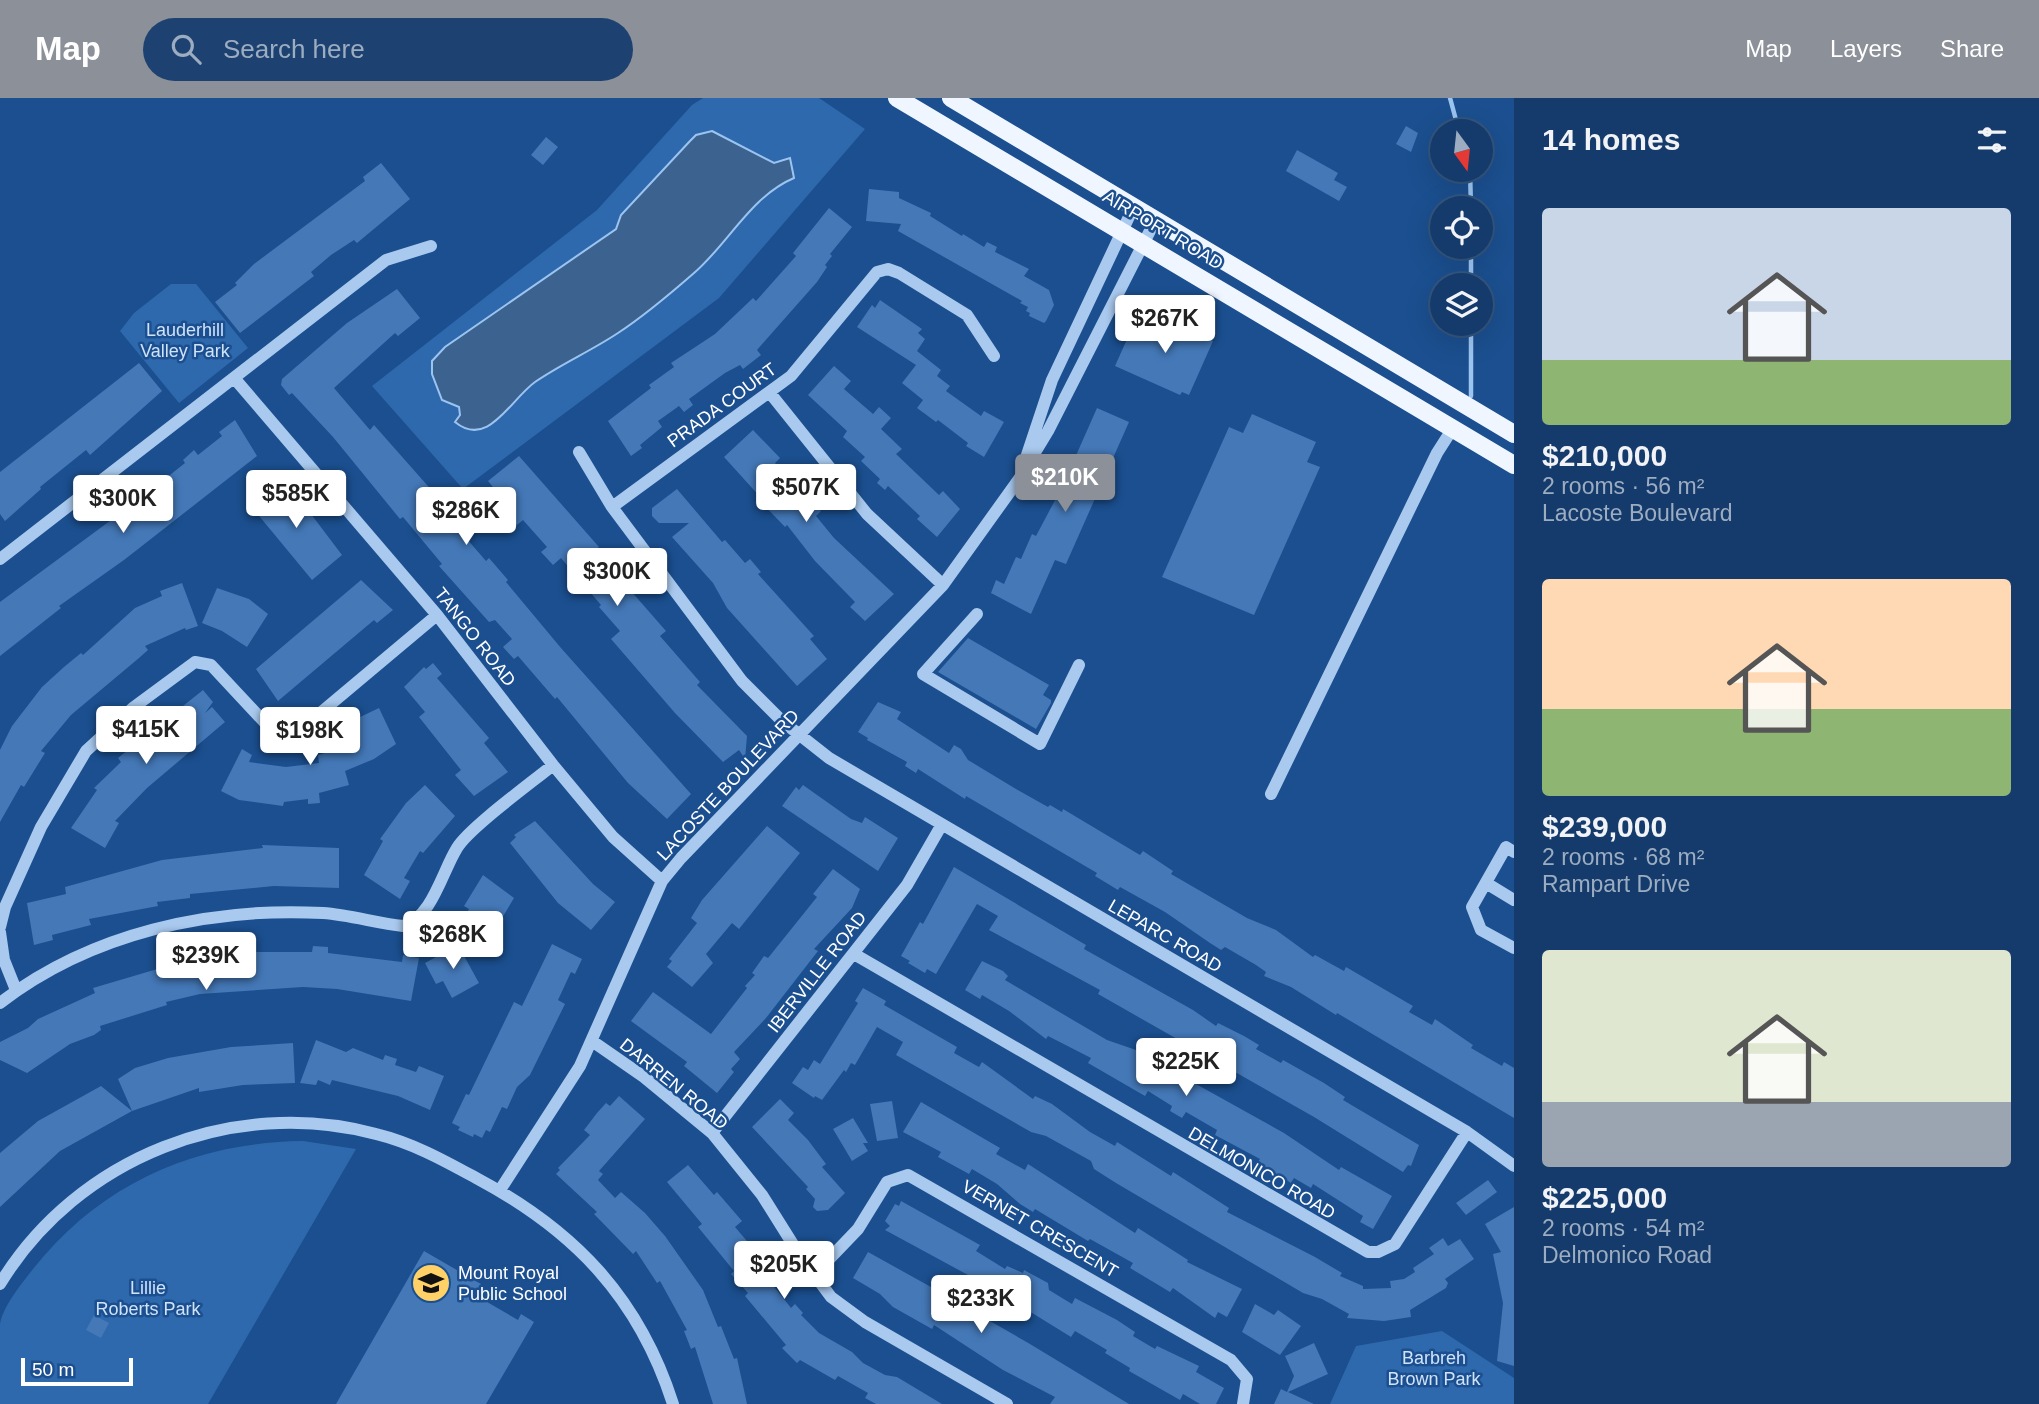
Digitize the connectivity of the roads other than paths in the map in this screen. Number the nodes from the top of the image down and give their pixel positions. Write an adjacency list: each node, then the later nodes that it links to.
1 (897, 98): 5 (main road, AIRPORT ROAD)
2 (951, 98): 3 (main road, AIRPORT ROAD)
3 (1134, 206): 4 (main road, AIRPORT ROAD); 5 (street, LACOSTE BOULEVARD)
4 (1156, 219): 6 (street, LACOSTE BOULEVARD); 12 (main road, AIRPORT ROAD)
5 (1122, 230): 6 (main road, AIRPORT ROAD); 15 (street, LACOSTE BOULEVARD)
6 (1144, 243): 11 (main road, AIRPORT ROAD); 15 (street, LACOSTE BOULEVARD)
7 (431, 246): 9 (street)
8 (994, 356): 10 (street, PRADA COURT)
9 (235, 379): 17 (street); 20 (street, TANGO ROAD)
10 (770, 393): 16 (street, PRADA COURT); 18 (street)
11 (1453, 428): 14 (main road, AIRPORT ROAD); 24 (street)
12 (1514, 434)
13 (579, 452): 16 (street, LEPARC ROAD)
14 (1514, 465)
15 (1019, 479): 18 (street, LACOSTE BOULEVARD)
16 (612, 507): 22 (street, LEPARC ROAD)
17 (2, 553)
18 (943, 585): 22 (street, LACOSTE BOULEVARD)
19 (977, 614): 21 (street)
20 (437, 615): 23 (street, TANGO ROAD); 30 (street)
21 (1079, 665)
22 (799, 735): 25 (street, LEPARC ROAD); 27 (street, LACOSTE BOULEVARD)
23 (552, 765): 27 (street, TANGO ROAD); 34 (street)
24 (1271, 794)
25 (941, 826): 33 (street, IBERVILLE ROAD); 37 (street, LEPARC ROAD)
26 (1514, 852): 28 (street)
27 (662, 881): 36 (street, LACOSTE BOULEVARD)
28 (1486, 883): 29 (street); 32 (street)
29 (1514, 900)
30 (0, 927)
31 (0, 932): 34 (street)
32 (1514, 948)
33 (854, 954): 37 (street, DELMONICO ROAD); 38 (street, IBERVILLE ROAD)
34 (16, 990): 35 (street)
35 (0, 1003)
36 (592, 1041): 38 (street, DARREN ROAD); 40 (street, LACOSTE BOULEVARD)
37 (1467, 1132): 39 (street, LEPARC ROAD)
38 (712, 1133): 41 (street, DARREN ROAD)
39 (1514, 1166)
40 (500, 1190): 42 (street); 43 (street)
41 (814, 1275): 44 (street, DARREN ROAD); 45 (street, VERNET CRESCENT)
42 (0, 1283)
43 (673, 1404)
44 (1007, 1404)
45 (1243, 1404)

